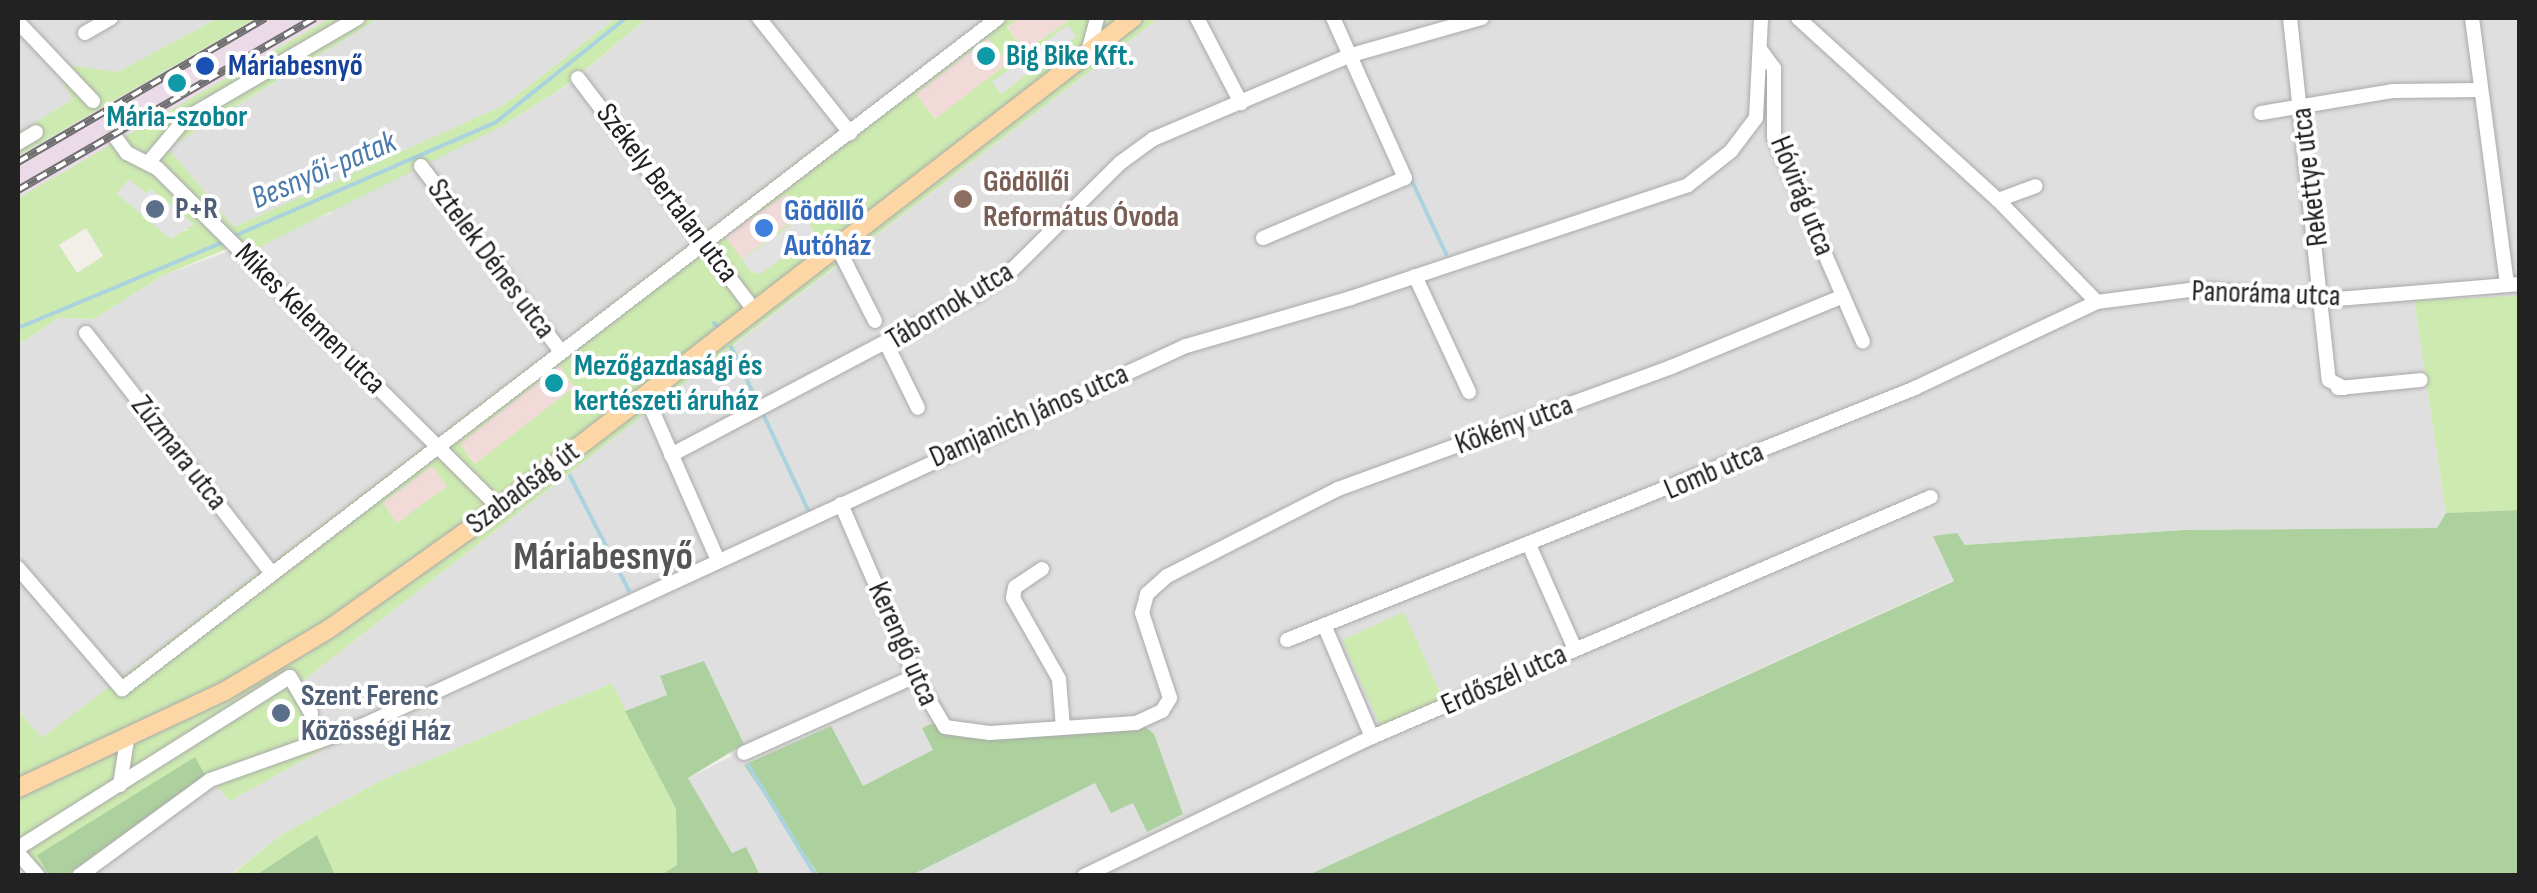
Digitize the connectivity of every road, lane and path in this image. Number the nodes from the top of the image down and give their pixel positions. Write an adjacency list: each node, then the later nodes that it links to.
1 (111, 18): 16 (street)
2 (358, 18): 30 (street)
3 (759, 18): 27 (street)
4 (1097, 18): 18 (street)
5 (1133, 18): 15 (main road, Szabadság út)
6 (1197, 18): 23 (street)
7 (1333, 18): 19 (street)
8 (1482, 18): 19 (street, Tábornok utca)
9 (1760, 18): 17 (street, Damjanich János utca)
10 (1798, 18): 33 (street)
11 (2290, 18): 24 (street, Rekettye utca)
12 (2472, 18): 21 (street)
13 (989, 20): 27 (street)
14 (18, 22): 22 (street)
15 (1109, 25): 18 (main road, Szabadság út)
16 (85, 33)
17 (1760, 50): 37 (street, Damjanich János utca); 39 (street, Hóvirág utca)
18 (1088, 52): 36 (main road, Szabadság út)
19 (1350, 55): 23 (street, Tábornok utca); 34 (street)
20 (578, 78): 35 (street, Székely Bertalan utca)
21 (2481, 90): 24 (street); 38 (street)
22 (93, 101)
23 (1241, 103): 46 (street, Tábornok utca)
24 (2302, 104): 25 (street); 40 (street, Rekettye utca)
25 (2261, 113)
26 (36, 132): 29 (street)
27 (850, 134): 35 (street)
28 (116, 138): 30 (street, Mikes Kelemen utca)
29 (18, 142)
30 (149, 162): 52 (street, Mikes Kelemen utca)
31 (421, 166): 47 (street, Sztelek Dénes utca)
32 (2036, 186): 33 (street)
33 (1998, 200): 41 (street)
34 (1263, 238)
35 (706, 243): 42 (street, Székely Bertalan utca); 47 (street)
36 (838, 246): 42 (main road, Szabadság út); 43 (street)
37 (1415, 276): 49 (street); 55 (street, Damjanich János utca)
38 (2513, 284): 40 (street, Panoráma utca)
39 (1843, 296): 45 (street, Hóvirág utca); 59 (street, Kökény utca)
40 (2325, 300): 41 (street, Panoráma utca); 48 (street, Rekettye utca)
41 (2098, 302): 57 (street, Lomb utca)
42 (754, 310): 50 (main road, Szabadság út)
43 (875, 321)
44 (86, 333): 62 (street, Zúzmara utca)
45 (1863, 342)
46 (887, 345): 51 (street); 53 (street, Tábornok utca)
47 (562, 352): 52 (street)
48 (2422, 380)
49 (1469, 392)
50 (645, 394): 53 (street); 56 (main road, Szabadság út)
51 (918, 408)
52 (437, 448): 56 (street, Mikes Kelemen utca); 62 (street)
53 (672, 454): 58 (street)
54 (1931, 497): 65 (street, Erdőszél utca)
55 (840, 504): 58 (street, Damjanich János utca); 66 (street, Kerengő utca)
56 (498, 508): 70 (main road, Szabadság út)
57 (1530, 547): 63 (street, Lomb utca); 65 (street)
58 (717, 558): 76 (street, Damjanich János utca)
59 (1191, 562): 68 (street, Kerengő utca)
60 (18, 568): 62 (street)
61 (1042, 570): 68 (street)
62 (272, 574)
63 (1324, 626): 64 (street, Lomb utca); 69 (street)
64 (1287, 640)
65 (1575, 649): 69 (street, Erdőszél utca)
66 (915, 676): 68 (street, Kerengő utca); 71 (street)
67 (312, 713): 72 (street)
68 (1063, 728)
69 (1372, 738): 77 (street, Erdőszél utca)
70 (127, 740): 72 (street); 73 (main road, Szabadság út)
71 (744, 753)
72 (120, 785): 74 (street)
73 (18, 788)
74 (18, 851): 75 (street)
75 (38, 876)
76 (79, 876)
77 (1084, 876)

